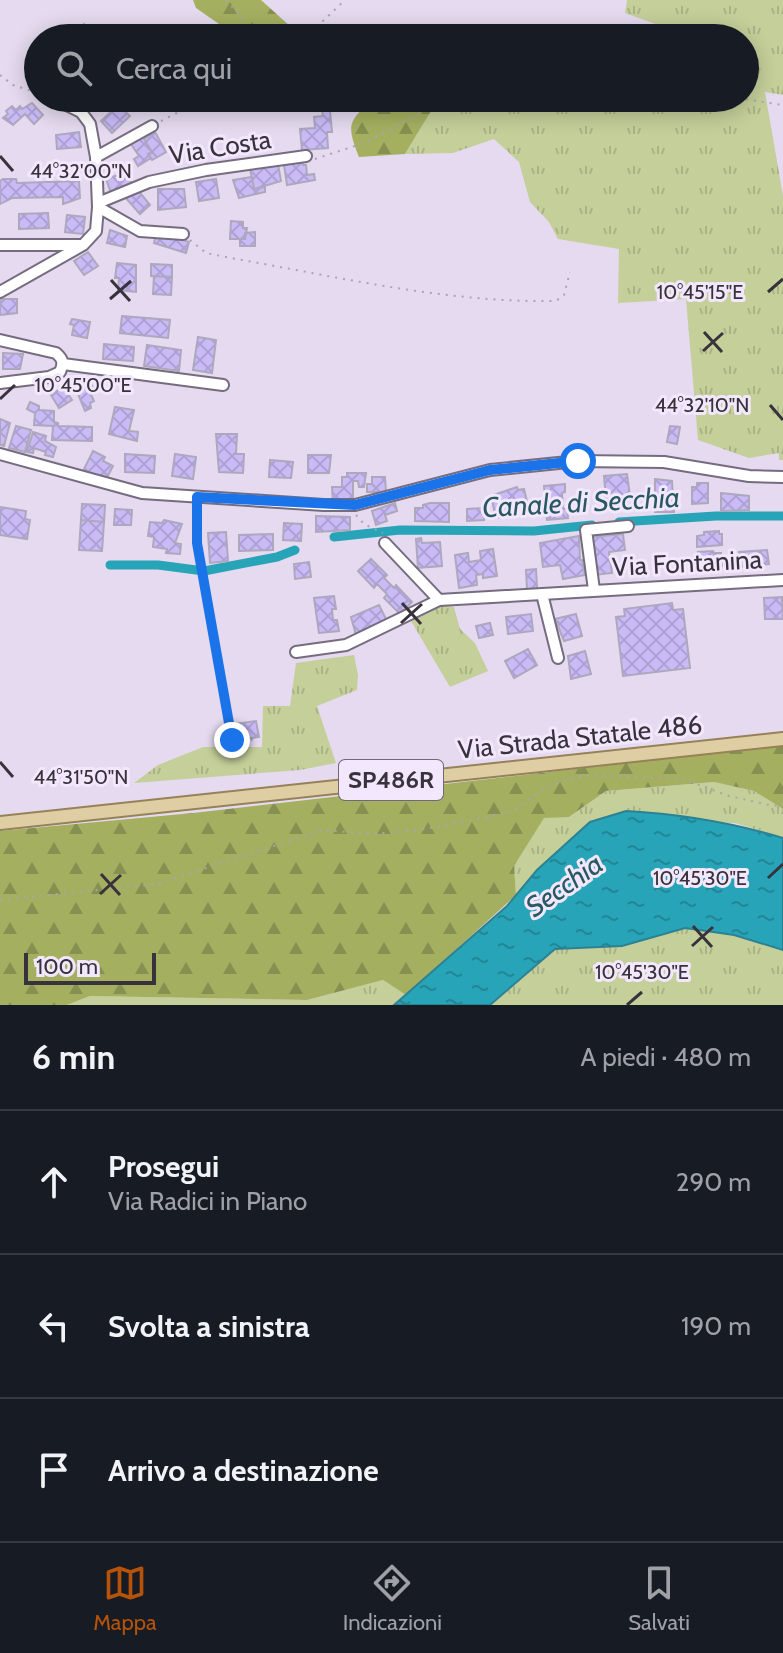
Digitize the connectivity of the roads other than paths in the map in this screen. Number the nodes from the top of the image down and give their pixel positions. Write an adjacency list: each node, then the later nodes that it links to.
1 (81, 112): 3 (street)
2 (152, 126): 3 (street)
3 (95, 152): 5 (street)
4 (306, 156): 5 (street, Via Costa)
5 (98, 205): 6 (street); 8 (street)
6 (183, 234)
7 (0, 245): 8 (street)
8 (83, 245): 9 (street)
9 (0, 292)
10 (0, 340): 11 (street)
11 (63, 364): 12 (street); 13 (street)
12 (0, 383)
13 (223, 385)
14 (0, 454): 15 (street)
15 (783, 477)
16 (628, 526): 19 (street, Via Fontanina)
17 (385, 539): 21 (street)
18 (783, 580): 19 (street, Via Fontanina)
19 (594, 590): 20 (street, Via Fontanina)
20 (542, 594): 21 (street, Via Fontanina); 23 (street)
21 (439, 600): 22 (street)
22 (296, 652)
23 (558, 658)
24 (783, 739): 25 (main road, Via Strada Statale 486 / SP486R)
25 (0, 823)

